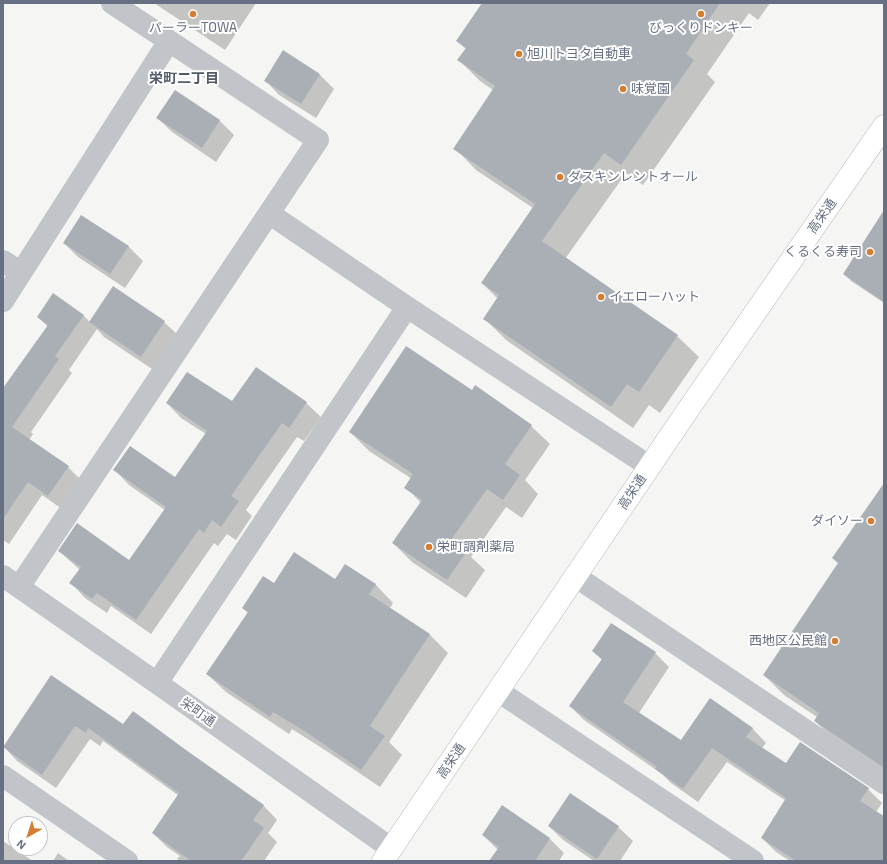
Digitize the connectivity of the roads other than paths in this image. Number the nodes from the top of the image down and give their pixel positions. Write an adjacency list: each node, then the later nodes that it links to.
1 (112, 3): 2 (street)
2 (169, 41): 4 (street); 6 (street)
3 (884, 126): 9 (street, 高栄通)
4 (270, 214): 8 (street); 11 (street)
5 (3, 261): 6 (street)
6 (21, 273): 7 (street)
7 (3, 301)
8 (407, 307): 9 (street); 12 (street)
9 (649, 466): 10 (street, 高栄通)
10 (575, 576): 13 (street, 高栄通); 15 (street)
11 (11, 582): 12 (street, 栄町通)
12 (157, 683): 16 (street, 栄町通)
13 (498, 691): 16 (street, 高栄通); 18 (street)
14 (3, 776): 17 (street)
15 (884, 783)
16 (388, 855)
17 (127, 861)
18 (753, 861)

